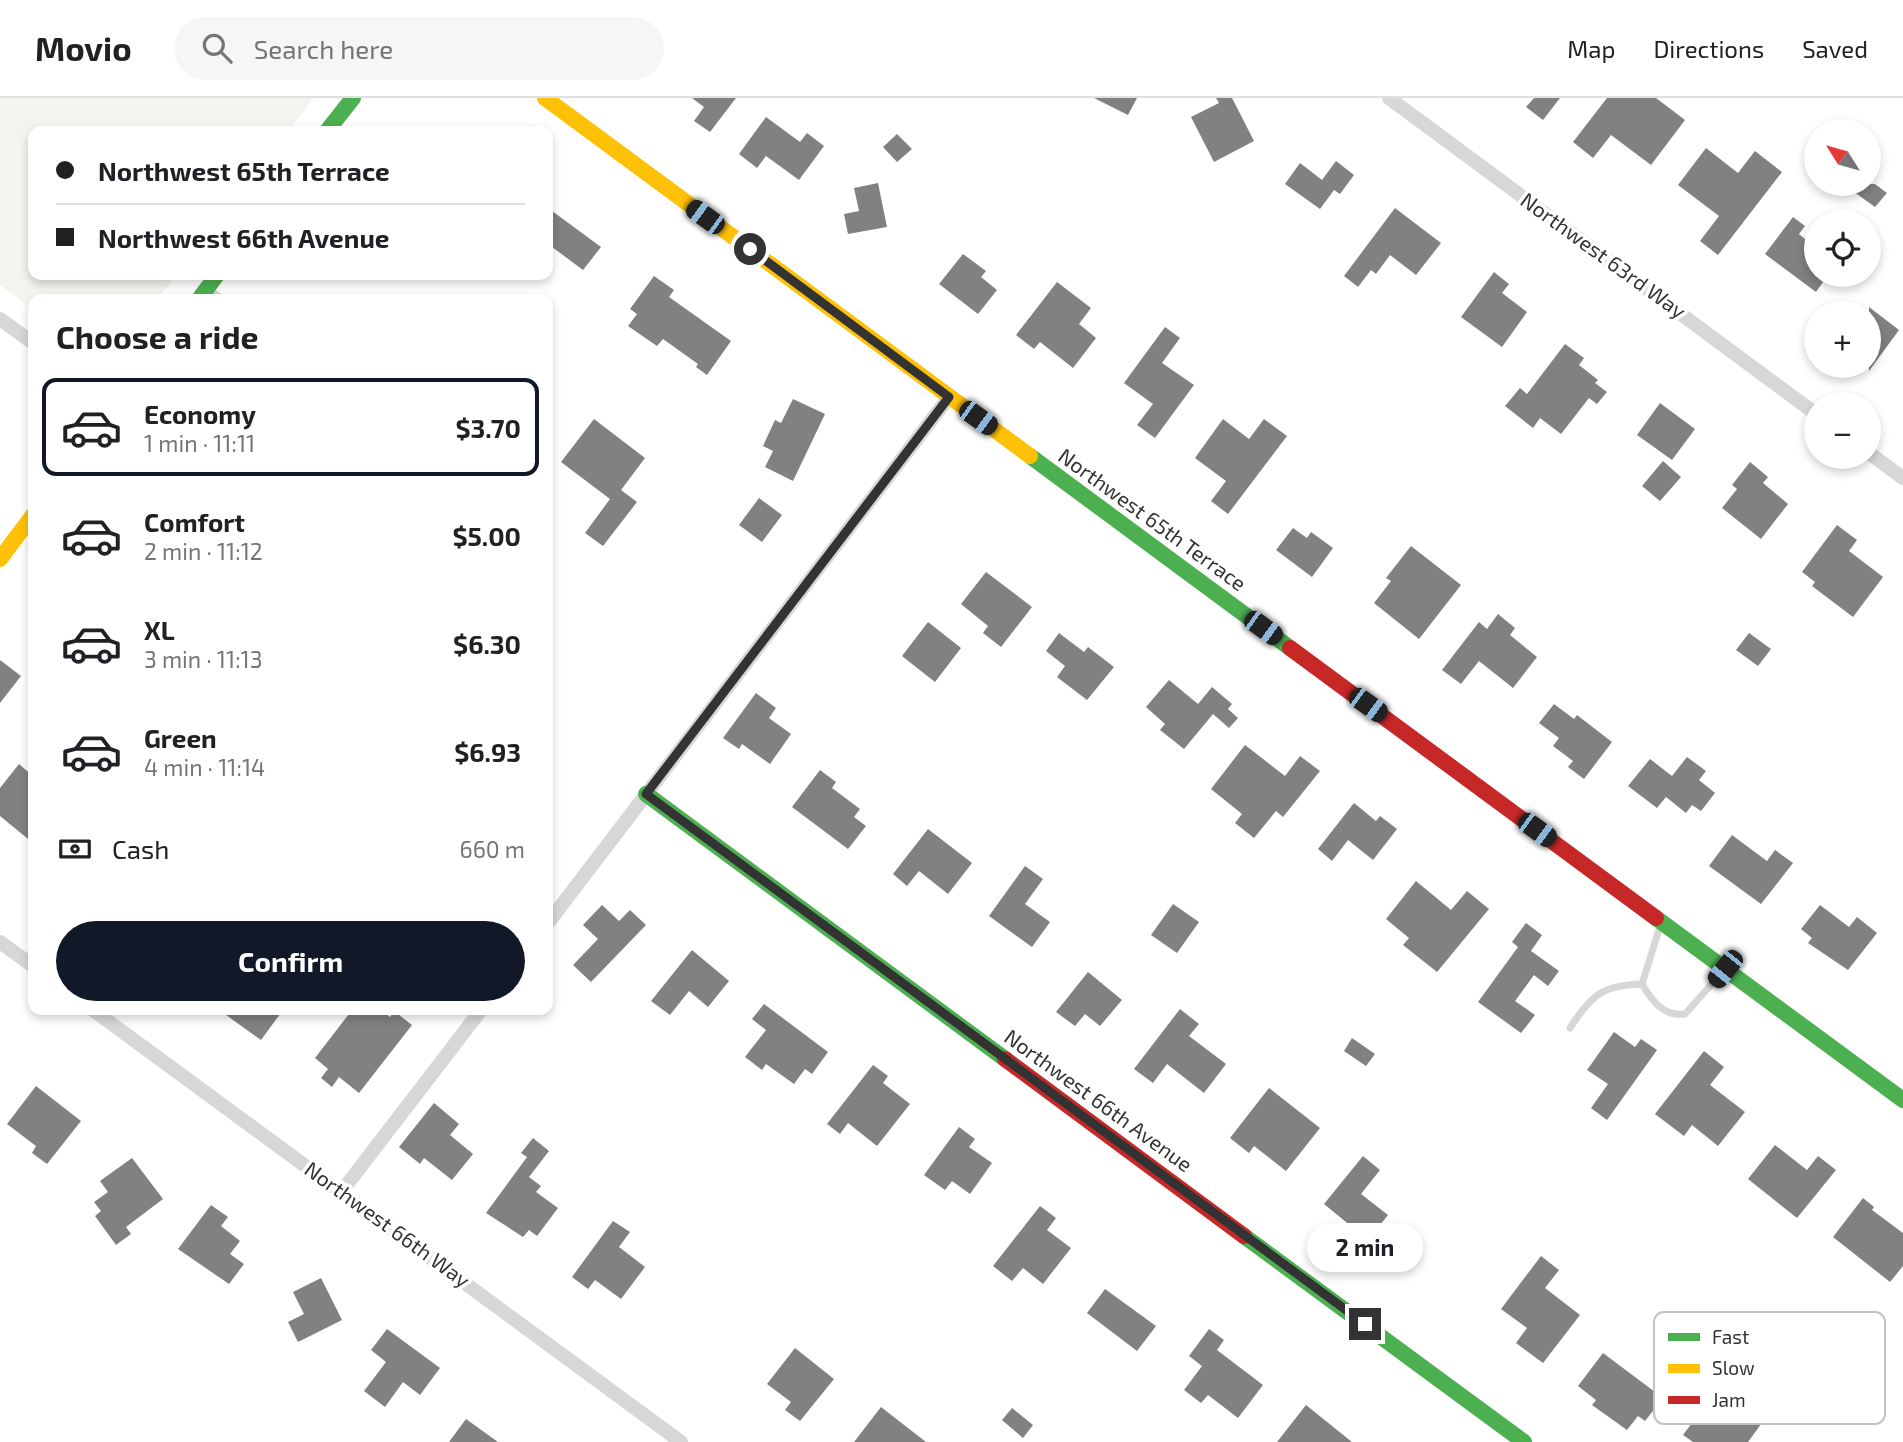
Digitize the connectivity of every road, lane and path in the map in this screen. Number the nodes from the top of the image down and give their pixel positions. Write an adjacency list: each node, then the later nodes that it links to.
1 (353, 98): 4 (street)
2 (545, 98): 7 (street, Northwest 65th Terrace)
3 (1389, 98): 8 (street, Northwest 63rd Way)
4 (331, 126)
5 (0, 319): 6 (street)
6 (28, 340)
7 (949, 397): 13 (street); 15 (street, Northwest 65th Terrace)
8 (1804, 405)
9 (1881, 462): 10 (street)
10 (1903, 478)
11 (28, 523): 12 (street)
12 (0, 559)
13 (646, 794): 14 (street); 26 (street, Northwest 66th Avenue)
14 (553, 916)
15 (1662, 922): 18 (street, Northwest 65th Terrace); 19 (lane)
16 (0, 942): 17 (street)
17 (28, 962)
18 (1725, 969): 19 (lane); 23 (street, Northwest 65th Terrace)
19 (1642, 984): 22 (lane)
20 (100, 1015): 24 (street, Northwest 66th Way)
21 (477, 1015): 24 (street)
22 (1570, 1028)
23 (1903, 1100)
24 (342, 1191): 25 (street, Northwest 66th Way)
25 (681, 1442)
26 (1524, 1442)

